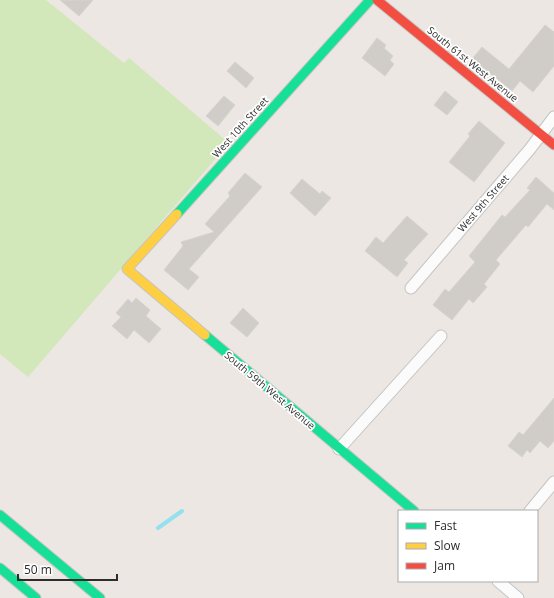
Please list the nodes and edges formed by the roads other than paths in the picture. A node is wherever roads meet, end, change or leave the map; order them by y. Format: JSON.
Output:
{"nodes":[{"id":1,"x":370,"y":0,"type":"edge"},
{"id":2,"x":377,"y":0,"type":"edge"},
{"id":3,"x":554,"y":117,"type":"edge"},
{"id":4,"x":541,"y":134,"type":"junction"},
{"id":5,"x":554,"y":145,"type":"edge"},
{"id":6,"x":127,"y":269,"type":"joint"},
{"id":7,"x":411,"y":288,"type":"dead end"},
{"id":8,"x":441,"y":336,"type":"dead end"},
{"id":9,"x":339,"y":449,"type":"junction"},
{"id":10,"x":554,"y":482,"type":"edge"},
{"id":11,"x":413,"y":510,"type":"edge"},
{"id":12,"x":531,"y":510,"type":"edge"},
{"id":13,"x":0,"y":515,"type":"edge"},
{"id":14,"x":0,"y":568,"type":"edge"},
{"id":15,"x":499,"y":582,"type":"edge"},
{"id":16,"x":36,"y":598,"type":"edge"},
{"id":17,"x":100,"y":598,"type":"edge"},
{"id":18,"x":518,"y":598,"type":"edge"}],
"edges":[{"from":1,"to":6,"type":"main road","name":"West 10th Street"},
{"from":2,"to":4,"type":"main road","name":"South 61st West Avenue"},
{"from":3,"to":4,"type":"street","name":"West 9th Street"},
{"from":4,"to":5,"type":"main road","name":"South 61st West Avenue"},
{"from":4,"to":7,"type":"street","name":"West 9th Street"},
{"from":6,"to":9,"type":"main road","name":"South 59th West Avenue"},
{"from":8,"to":9,"type":"street"},
{"from":9,"to":11,"type":"main road","name":"South 59th West Avenue"},
{"from":10,"to":12,"type":"street"},
{"from":13,"to":17,"type":"main road"},
{"from":14,"to":16,"type":"main road"},
{"from":15,"to":18,"type":"street"}]}
